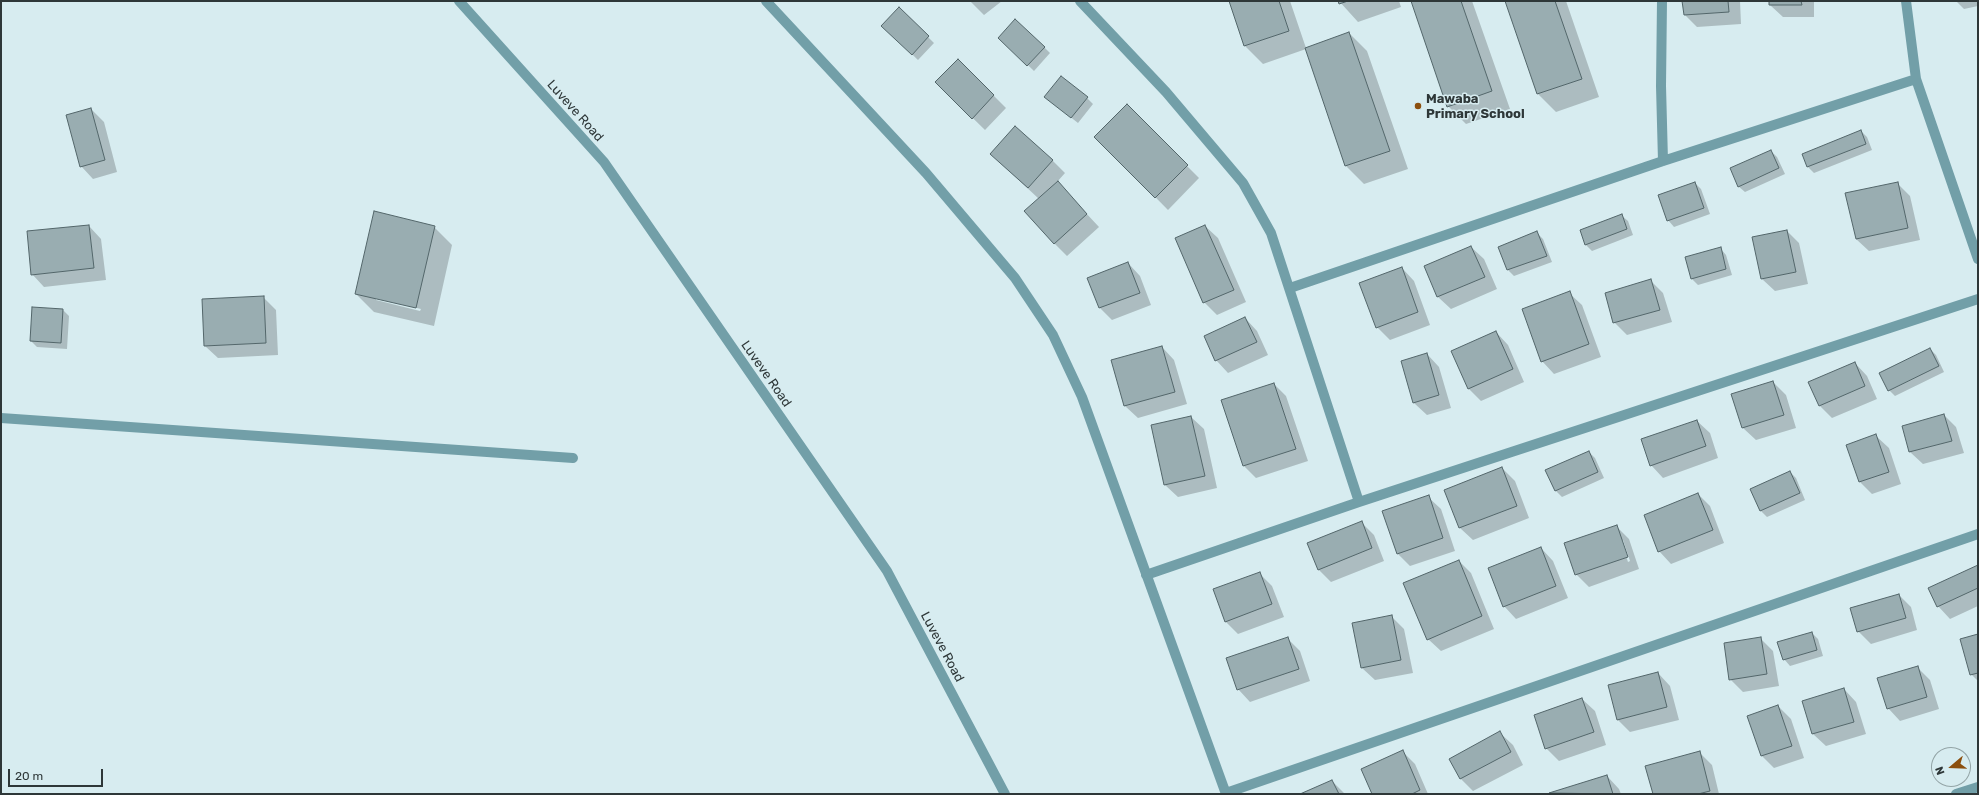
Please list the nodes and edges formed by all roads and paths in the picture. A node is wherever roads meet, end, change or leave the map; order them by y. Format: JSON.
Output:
{"nodes":[{"id":1,"x":459,"y":1,"type":"edge"},
{"id":2,"x":766,"y":1,"type":"edge"},
{"id":3,"x":1080,"y":1,"type":"edge"},
{"id":4,"x":1662,"y":1,"type":"edge"},
{"id":5,"x":1906,"y":1,"type":"edge"},
{"id":6,"x":1916,"y":79,"type":"junction"},
{"id":7,"x":1663,"y":161,"type":"junction"},
{"id":8,"x":1978,"y":259,"type":"edge"},
{"id":9,"x":1290,"y":288,"type":"junction"},
{"id":10,"x":1978,"y":299,"type":"edge"},
{"id":11,"x":1,"y":418,"type":"edge"},
{"id":12,"x":573,"y":458,"type":"dead end"},
{"id":13,"x":1359,"y":502,"type":"junction"},
{"id":14,"x":1978,"y":534,"type":"edge"},
{"id":15,"x":1146,"y":575,"type":"junction"},
{"id":16,"x":1978,"y":786,"type":"edge"},
{"id":17,"x":1226,"y":793,"type":"edge"},
{"id":18,"x":1005,"y":794,"type":"edge"},
{"id":19,"x":1956,"y":794,"type":"edge"}],
"edges":[{"from":1,"to":18,"type":"street","name":"Luveve Road"},
{"from":2,"to":15,"type":"street"},
{"from":3,"to":9,"type":"street"},
{"from":4,"to":7,"type":"street"},
{"from":5,"to":6,"type":"street"},
{"from":6,"to":7,"type":"street"},
{"from":6,"to":8,"type":"street"},
{"from":7,"to":9,"type":"street"},
{"from":9,"to":13,"type":"street"},
{"from":10,"to":13,"type":"street"},
{"from":11,"to":12,"type":"street"},
{"from":13,"to":15,"type":"street"},
{"from":14,"to":17,"type":"street"},
{"from":15,"to":17,"type":"street"},
{"from":16,"to":19,"type":"street"}]}
